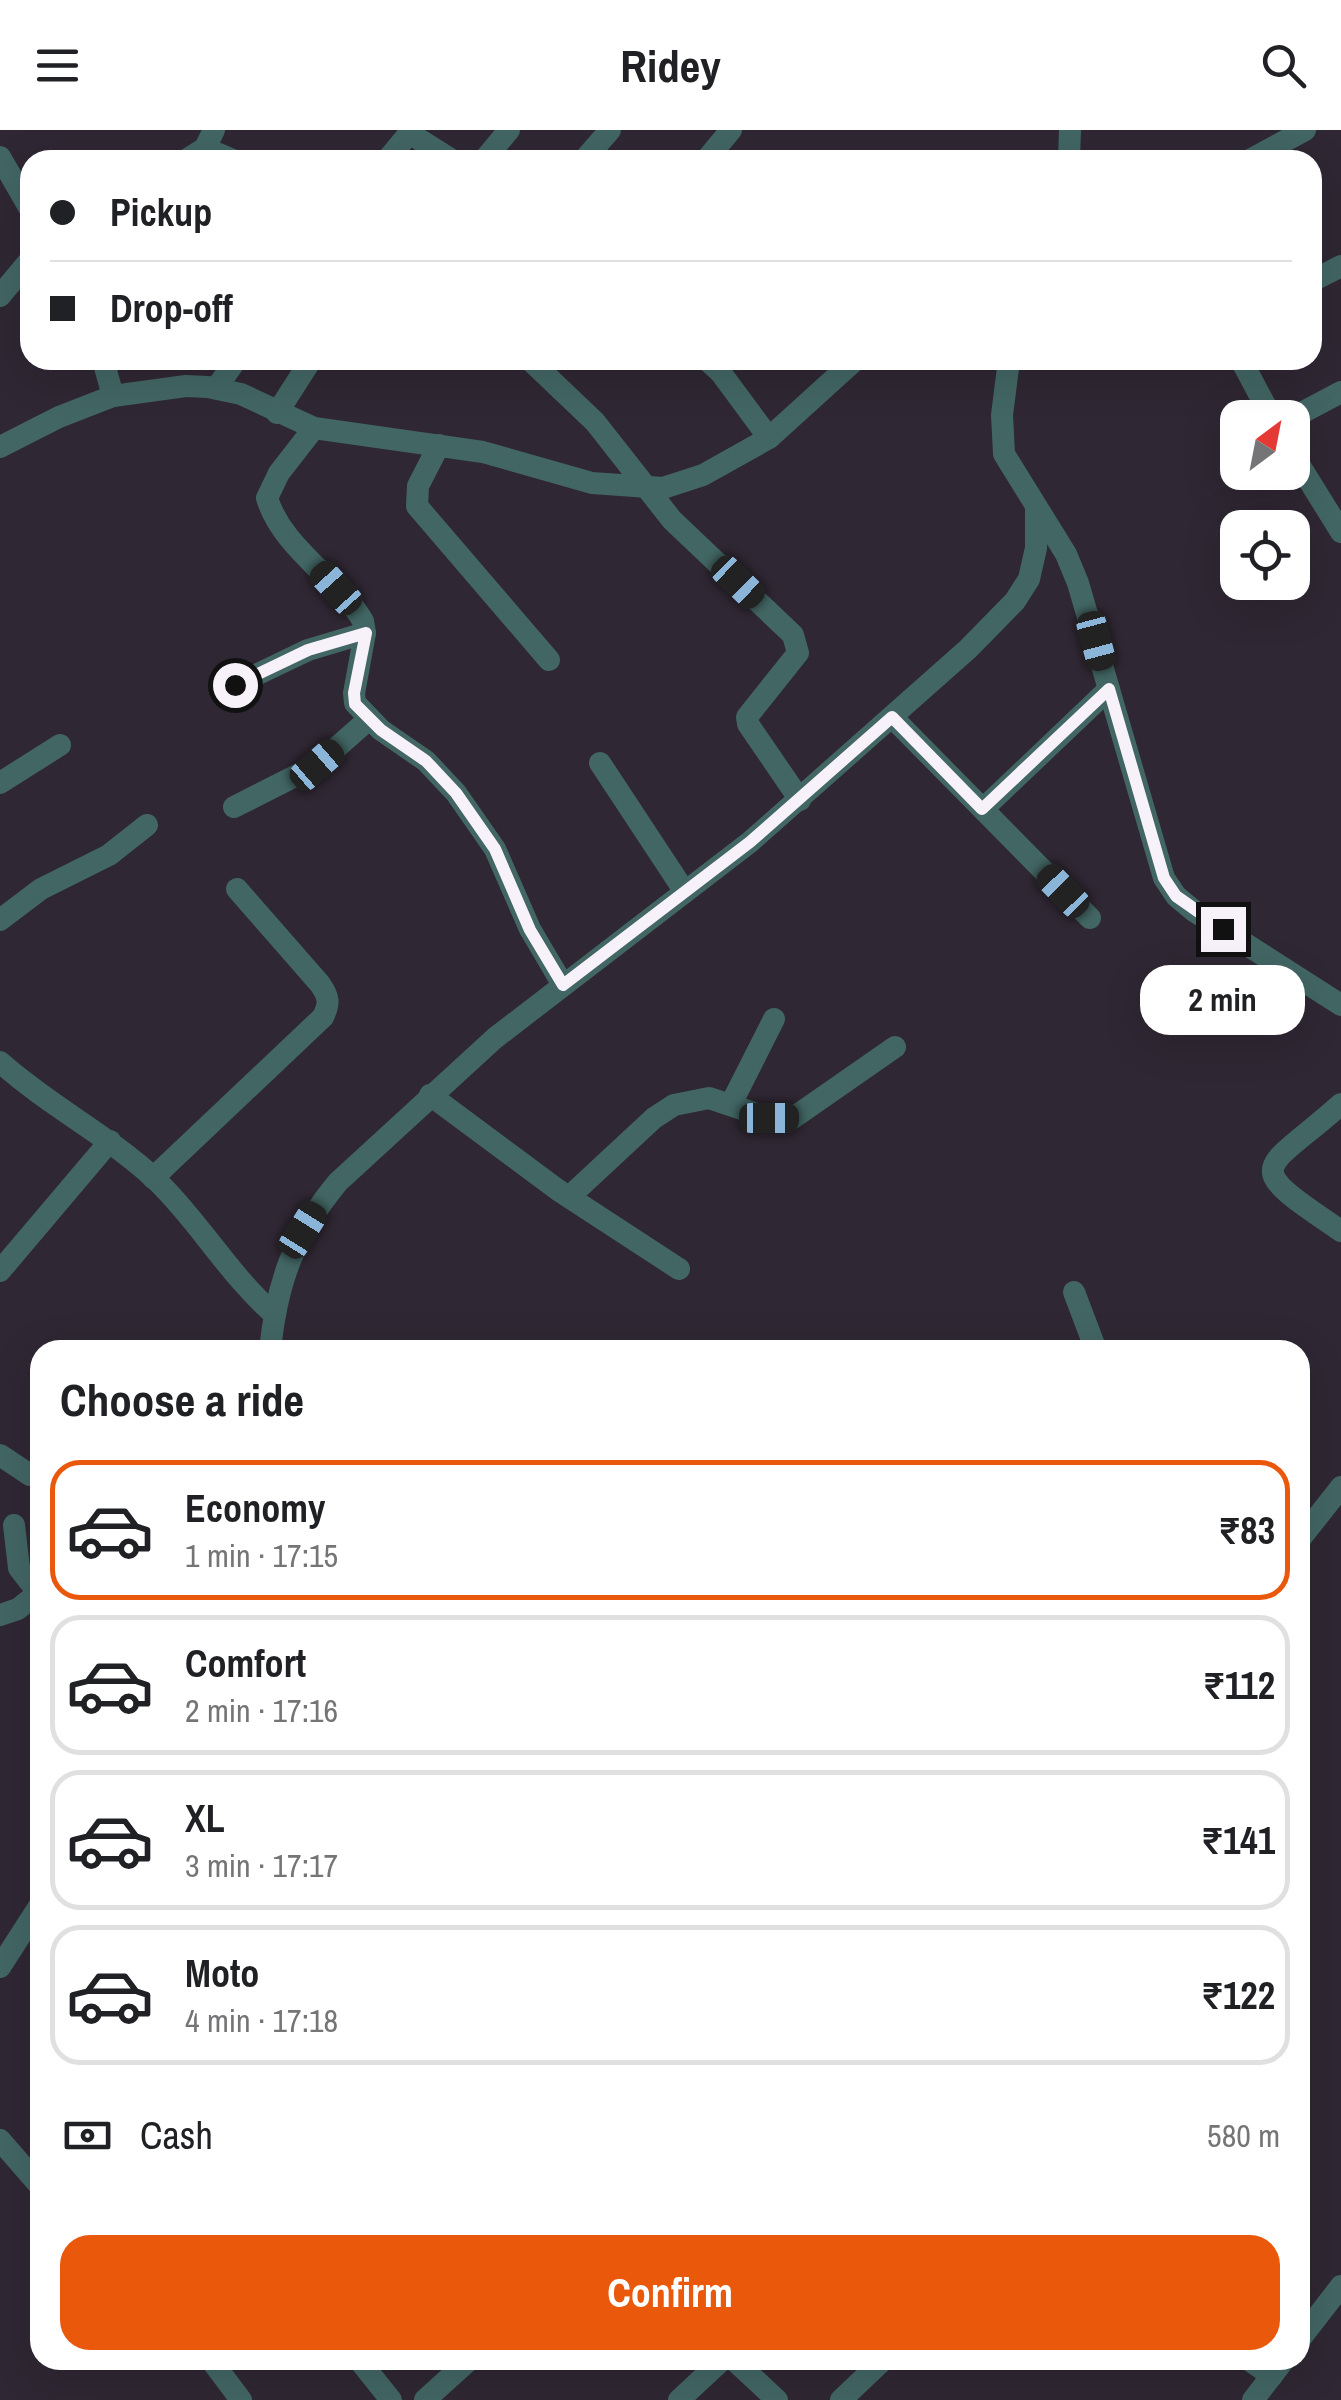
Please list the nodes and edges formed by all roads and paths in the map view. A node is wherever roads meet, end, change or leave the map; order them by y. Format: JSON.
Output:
{"nodes":[{"id":1,"x":509,"y":130,"type":"edge"},
{"id":2,"x":610,"y":130,"type":"edge"},
{"id":3,"x":731,"y":130,"type":"edge"},
{"id":4,"x":1305,"y":130,"type":"edge"},
{"id":5,"x":410,"y":132,"type":"edge"},
{"id":6,"x":437,"y":150,"type":"edge"},
{"id":7,"x":492,"y":150,"type":"edge"},
{"id":8,"x":593,"y":150,"type":"edge"},
{"id":9,"x":714,"y":150,"type":"edge"},
{"id":10,"x":1268,"y":150,"type":"edge"},
{"id":11,"x":0,"y":157,"type":"edge"},
{"id":12,"x":20,"y":192,"type":"edge"},
{"id":13,"x":20,"y":272,"type":"edge"},
{"id":14,"x":0,"y":296,"type":"edge"},
{"id":15,"x":106,"y":370,"type":"edge"},
{"id":16,"x":229,"y":370,"type":"edge"},
{"id":17,"x":305,"y":370,"type":"edge"},
{"id":18,"x":540,"y":370,"type":"edge"},
{"id":19,"x":715,"y":370,"type":"edge"},
{"id":20,"x":844,"y":370,"type":"edge"},
{"id":21,"x":1008,"y":370,"type":"edge"},
{"id":22,"x":1246,"y":370,"type":"edge"},
{"id":23,"x":217,"y":387,"type":"junction"},
{"id":24,"x":1341,"y":392,"type":"edge"},
{"id":25,"x":113,"y":396,"type":"junction"},
{"id":26,"x":1262,"y":400,"type":"edge"},
{"id":27,"x":1310,"y":408,"type":"edge"},
{"id":28,"x":277,"y":413,"type":"junction"},
{"id":29,"x":314,"y":428,"type":"junction"},
{"id":30,"x":770,"y":438,"type":"junction"},
{"id":31,"x":439,"y":445,"type":"junction"},
{"id":32,"x":0,"y":448,"type":"edge"},
{"id":33,"x":1310,"y":480,"type":"edge"},
{"id":34,"x":645,"y":487,"type":"junction"},
{"id":35,"x":1036,"y":507,"type":"junction"},
{"id":36,"x":1338,"y":522,"type":"edge"},
{"id":37,"x":366,"y":633,"type":"junction"},
{"id":38,"x":550,"y":660,"type":"dead end"},
{"id":39,"x":235,"y":685,"type":"dead end"},
{"id":40,"x":1109,"y":689,"type":"junction"},
{"id":41,"x":892,"y":717,"type":"junction"},
{"id":42,"x":369,"y":719,"type":"junction"},
{"id":43,"x":60,"y":745,"type":"dead end"},
{"id":44,"x":600,"y":763,"type":"dead end"},
{"id":45,"x":0,"y":783,"type":"edge"},
{"id":46,"x":800,"y":800,"type":"junction"},
{"id":47,"x":234,"y":807,"type":"dead end"},
{"id":48,"x":982,"y":809,"type":"junction"},
{"id":49,"x":146,"y":824,"type":"dead end"},
{"id":50,"x":237,"y":890,"type":"dead end"},
{"id":51,"x":685,"y":892,"type":"junction"},
{"id":52,"x":1090,"y":918,"type":"dead end"},
{"id":53,"x":0,"y":920,"type":"edge"},
{"id":54,"x":563,"y":985,"type":"junction"},
{"id":55,"x":1341,"y":1005,"type":"edge"},
{"id":56,"x":774,"y":1019,"type":"dead end"},
{"id":57,"x":895,"y":1047,"type":"dead end"},
{"id":58,"x":0,"y":1062,"type":"edge"},
{"id":59,"x":430,"y":1095,"type":"junction"},
{"id":60,"x":731,"y":1104,"type":"junction"},
{"id":61,"x":1341,"y":1104,"type":"edge"},
{"id":62,"x":110,"y":1141,"type":"junction"},
{"id":63,"x":154,"y":1178,"type":"junction"},
{"id":64,"x":569,"y":1198,"type":"junction"},
{"id":65,"x":1341,"y":1232,"type":"edge"},
{"id":66,"x":679,"y":1269,"type":"dead end"},
{"id":67,"x":0,"y":1271,"type":"edge"},
{"id":68,"x":1074,"y":1292,"type":"dead end"},
{"id":69,"x":274,"y":1314,"type":"junction"},
{"id":70,"x":271,"y":1340,"type":"edge"},
{"id":71,"x":1092,"y":1340,"type":"edge"},
{"id":72,"x":0,"y":1455,"type":"edge"},
{"id":73,"x":30,"y":1475,"type":"dead end"},
{"id":74,"x":1341,"y":1488,"type":"edge"},
{"id":75,"x":1311,"y":1508,"type":"edge"},
{"id":76,"x":14,"y":1524,"type":"dead end"},
{"id":77,"x":30,"y":1582,"type":"edge"},
{"id":78,"x":30,"y":1600,"type":"edge"},
{"id":79,"x":0,"y":1614,"type":"edge"},
{"id":80,"x":30,"y":1920,"type":"edge"},
{"id":81,"x":1,"y":1964,"type":"edge"},
{"id":82,"x":0,"y":2140,"type":"edge"},
{"id":83,"x":30,"y":2174,"type":"edge"},
{"id":84,"x":1341,"y":2286,"type":"edge"},
{"id":85,"x":1310,"y":2327,"type":"edge"},
{"id":86,"x":219,"y":2370,"type":"edge"},
{"id":87,"x":236,"y":2370,"type":"edge"},
{"id":88,"x":367,"y":2370,"type":"edge"},
{"id":89,"x":458,"y":2370,"type":"edge"},
{"id":90,"x":711,"y":2370,"type":"edge"},
{"id":91,"x":745,"y":2370,"type":"edge"},
{"id":92,"x":874,"y":2370,"type":"edge"},
{"id":93,"x":1277,"y":2370,"type":"edge"},
{"id":94,"x":228,"y":2379,"type":"junction"},
{"id":95,"x":1256,"y":2399,"type":"edge"},
{"id":96,"x":241,"y":2400,"type":"edge"},
{"id":97,"x":392,"y":2400,"type":"edge"},
{"id":98,"x":425,"y":2400,"type":"edge"},
{"id":99,"x":678,"y":2400,"type":"edge"},
{"id":100,"x":777,"y":2400,"type":"edge"},
{"id":101,"x":842,"y":2400,"type":"edge"}],
"edges":[{"from":1,"to":7,"type":"street"},
{"from":2,"to":8,"type":"street"},
{"from":3,"to":9,"type":"street"},
{"from":4,"to":10,"type":"street"},
{"from":5,"to":6,"type":"street"},
{"from":11,"to":12,"type":"street"},
{"from":13,"to":14,"type":"street"},
{"from":15,"to":25,"type":"street"},
{"from":16,"to":23,"type":"street"},
{"from":17,"to":28,"type":"street"},
{"from":18,"to":34,"type":"street"},
{"from":19,"to":30,"type":"street"},
{"from":20,"to":30,"type":"street"},
{"from":21,"to":35,"type":"street"},
{"from":22,"to":26,"type":"street"},
{"from":23,"to":25,"type":"street"},
{"from":23,"to":28,"type":"street"},
{"from":24,"to":27,"type":"street"},
{"from":25,"to":32,"type":"street"},
{"from":28,"to":29,"type":"street"},
{"from":29,"to":31,"type":"street"},
{"from":29,"to":37,"type":"street"},
{"from":30,"to":34,"type":"street"},
{"from":31,"to":34,"type":"street"},
{"from":31,"to":38,"type":"street"},
{"from":33,"to":36,"type":"street"},
{"from":34,"to":46,"type":"street"},
{"from":35,"to":40,"type":"street"},
{"from":35,"to":41,"type":"street"},
{"from":37,"to":39,"type":"street"},
{"from":37,"to":42,"type":"street"},
{"from":40,"to":48,"type":"street"},
{"from":40,"to":55,"type":"street"},
{"from":41,"to":46,"type":"street"},
{"from":41,"to":48,"type":"street"},
{"from":42,"to":47,"type":"street"},
{"from":42,"to":54,"type":"street"},
{"from":43,"to":45,"type":"street"},
{"from":44,"to":51,"type":"street"},
{"from":46,"to":51,"type":"street"},
{"from":48,"to":52,"type":"street"},
{"from":49,"to":53,"type":"street"},
{"from":50,"to":63,"type":"street"},
{"from":51,"to":54,"type":"street"},
{"from":54,"to":59,"type":"street"},
{"from":56,"to":60,"type":"street"},
{"from":57,"to":60,"type":"street"},
{"from":58,"to":62,"type":"street"},
{"from":59,"to":64,"type":"street"},
{"from":59,"to":69,"type":"street"},
{"from":60,"to":64,"type":"street"},
{"from":61,"to":65,"type":"street"},
{"from":62,"to":63,"type":"street"},
{"from":62,"to":67,"type":"street"},
{"from":63,"to":69,"type":"street"},
{"from":64,"to":66,"type":"street"},
{"from":68,"to":71,"type":"street"},
{"from":69,"to":70,"type":"street"},
{"from":72,"to":73,"type":"street"},
{"from":74,"to":75,"type":"street"},
{"from":76,"to":77,"type":"street"},
{"from":78,"to":79,"type":"street"},
{"from":80,"to":81,"type":"street"},
{"from":82,"to":83,"type":"street"},
{"from":84,"to":85,"type":"street"},
{"from":86,"to":94,"type":"street"},
{"from":87,"to":94,"type":"street"},
{"from":88,"to":97,"type":"street"},
{"from":89,"to":98,"type":"street"},
{"from":90,"to":99,"type":"street"},
{"from":91,"to":100,"type":"street"},
{"from":92,"to":101,"type":"street"},
{"from":93,"to":95,"type":"street"},
{"from":94,"to":96,"type":"street"}]}
